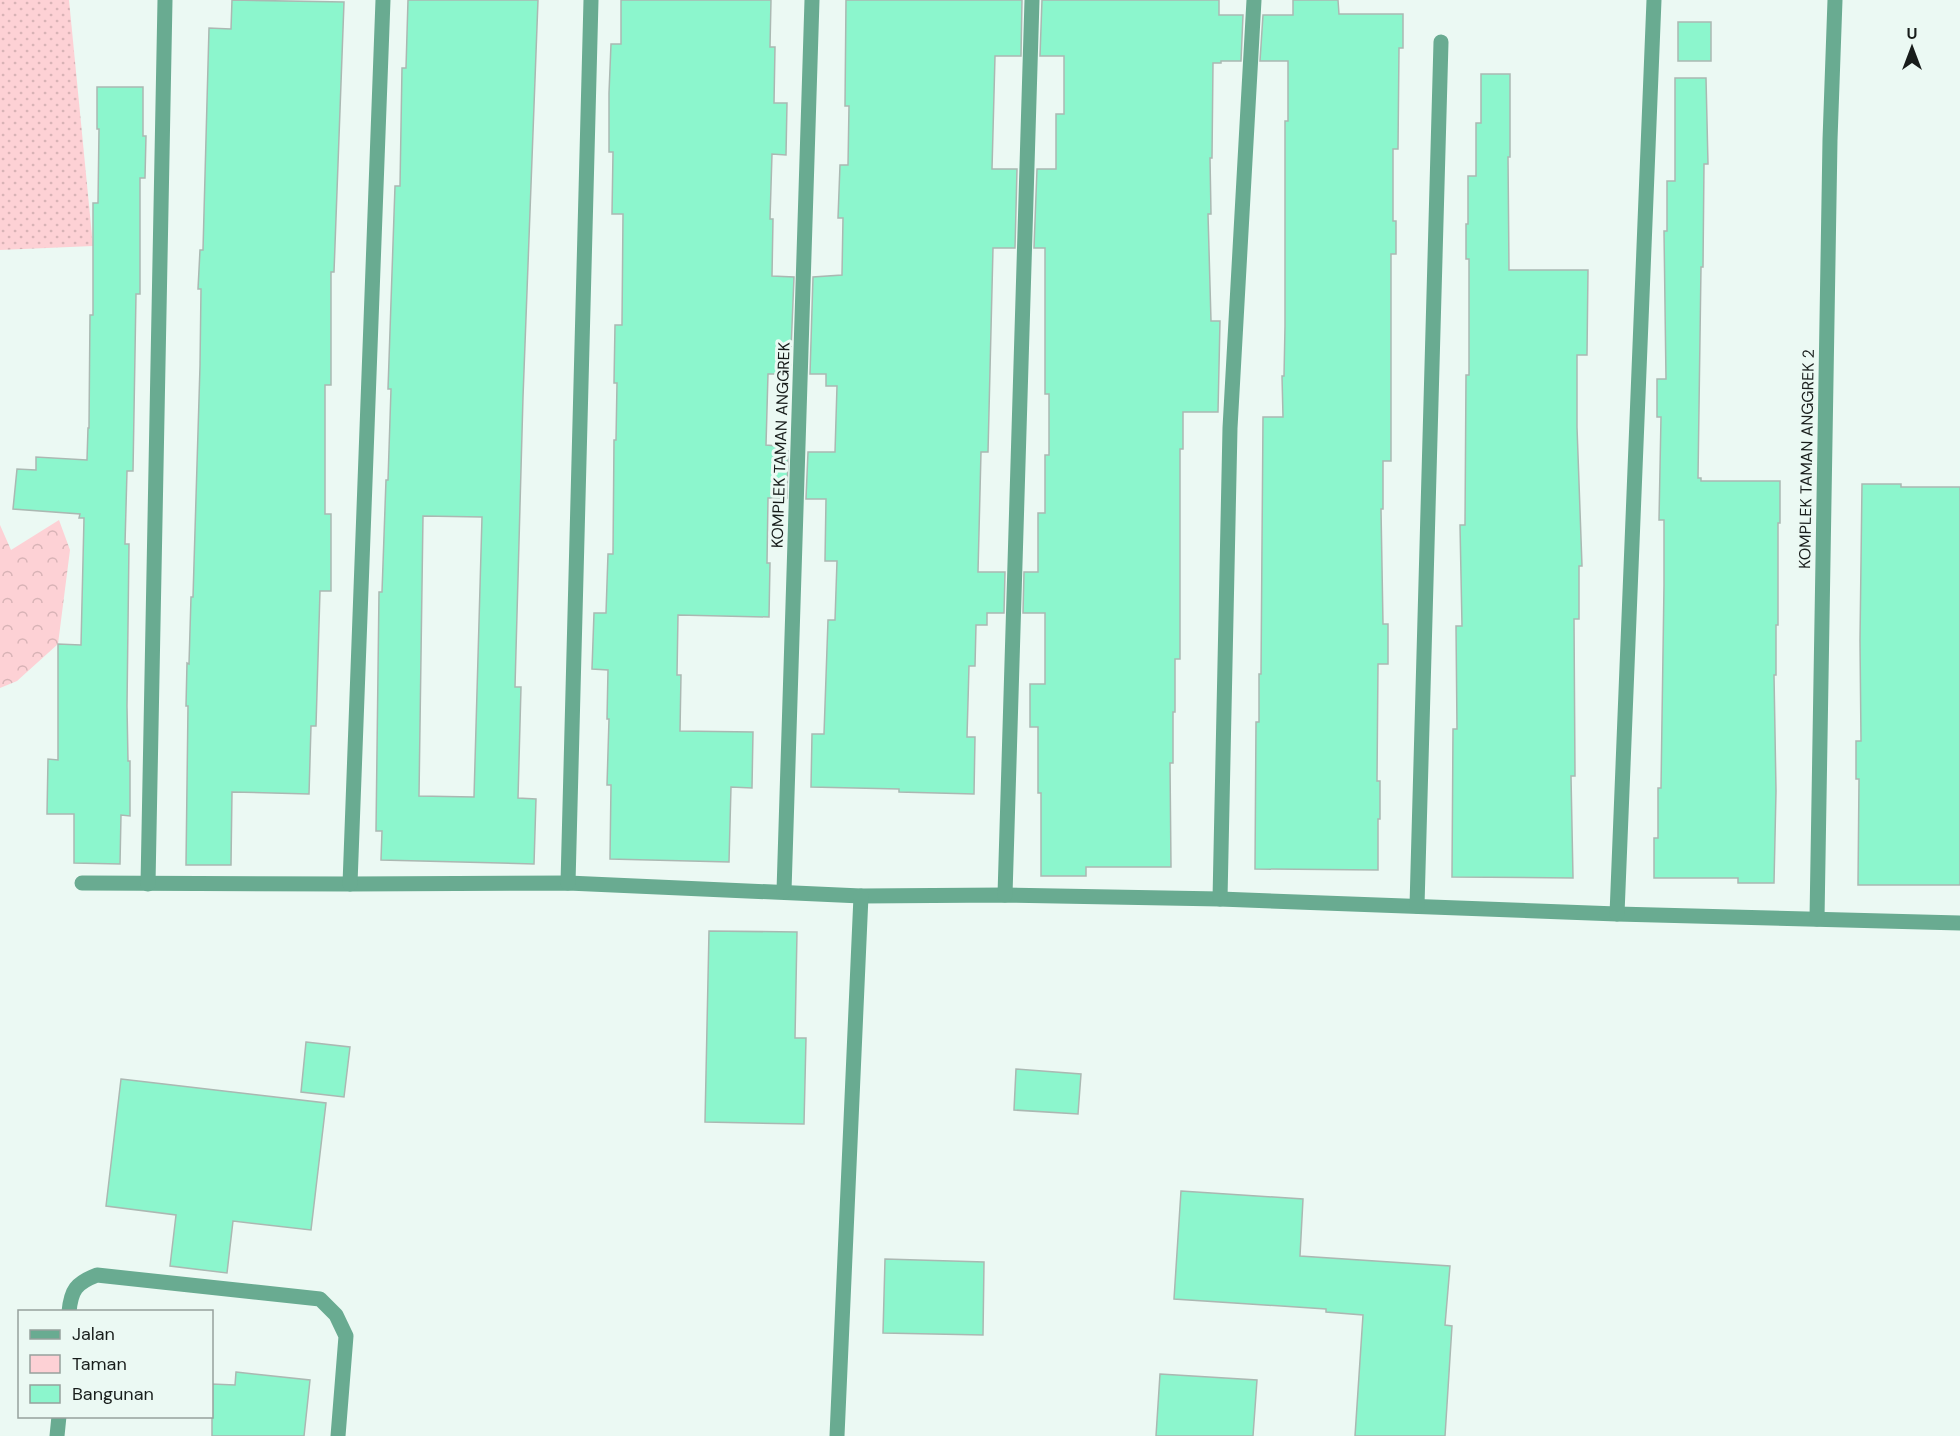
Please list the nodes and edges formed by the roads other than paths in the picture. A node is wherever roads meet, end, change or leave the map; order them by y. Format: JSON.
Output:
{"nodes":[{"id":1,"x":165,"y":0,"type":"edge"},
{"id":2,"x":383,"y":0,"type":"edge"},
{"id":3,"x":591,"y":0,"type":"edge"},
{"id":4,"x":812,"y":0,"type":"edge"},
{"id":5,"x":1032,"y":0,"type":"edge"},
{"id":6,"x":1254,"y":0,"type":"edge"},
{"id":7,"x":1654,"y":0,"type":"edge"},
{"id":8,"x":1835,"y":0,"type":"edge"},
{"id":9,"x":1441,"y":42,"type":"dead end"},
{"id":10,"x":82,"y":883,"type":"dead end"},
{"id":11,"x":568,"y":883,"type":"junction"},
{"id":12,"x":148,"y":884,"type":"junction"},
{"id":13,"x":350,"y":884,"type":"junction"},
{"id":14,"x":784,"y":891,"type":"junction"},
{"id":15,"x":1005,"y":895,"type":"junction"},
{"id":16,"x":861,"y":896,"type":"junction"},
{"id":17,"x":1220,"y":899,"type":"junction"},
{"id":18,"x":1417,"y":906,"type":"junction"},
{"id":19,"x":1617,"y":914,"type":"junction"},
{"id":20,"x":1817,"y":918,"type":"junction"},
{"id":21,"x":1960,"y":922,"type":"edge"},
{"id":22,"x":69,"y":1310,"type":"edge"},
{"id":23,"x":59,"y":1418,"type":"edge"},
{"id":24,"x":57,"y":1436,"type":"edge"},
{"id":25,"x":338,"y":1436,"type":"edge"},
{"id":26,"x":837,"y":1436,"type":"edge"}],
"edges":[{"from":1,"to":12,"type":"street"},
{"from":2,"to":13,"type":"street"},
{"from":3,"to":11,"type":"street"},
{"from":4,"to":14,"type":"street","name":"KOMPLEK TAMAN ANGGREK"},
{"from":5,"to":15,"type":"street"},
{"from":6,"to":17,"type":"street"},
{"from":7,"to":19,"type":"street"},
{"from":8,"to":20,"type":"street","name":"KOMPLEK TAMAN ANGGREK 2"},
{"from":9,"to":18,"type":"street"},
{"from":10,"to":12,"type":"street"},
{"from":11,"to":13,"type":"street"},
{"from":11,"to":14,"type":"street"},
{"from":12,"to":13,"type":"street"},
{"from":14,"to":16,"type":"street"},
{"from":15,"to":16,"type":"street"},
{"from":15,"to":17,"type":"street"},
{"from":16,"to":26,"type":"street"},
{"from":17,"to":18,"type":"street"},
{"from":18,"to":19,"type":"street"},
{"from":19,"to":20,"type":"street"},
{"from":20,"to":21,"type":"street"},
{"from":22,"to":25,"type":"street"},
{"from":23,"to":24,"type":"street"}]}
